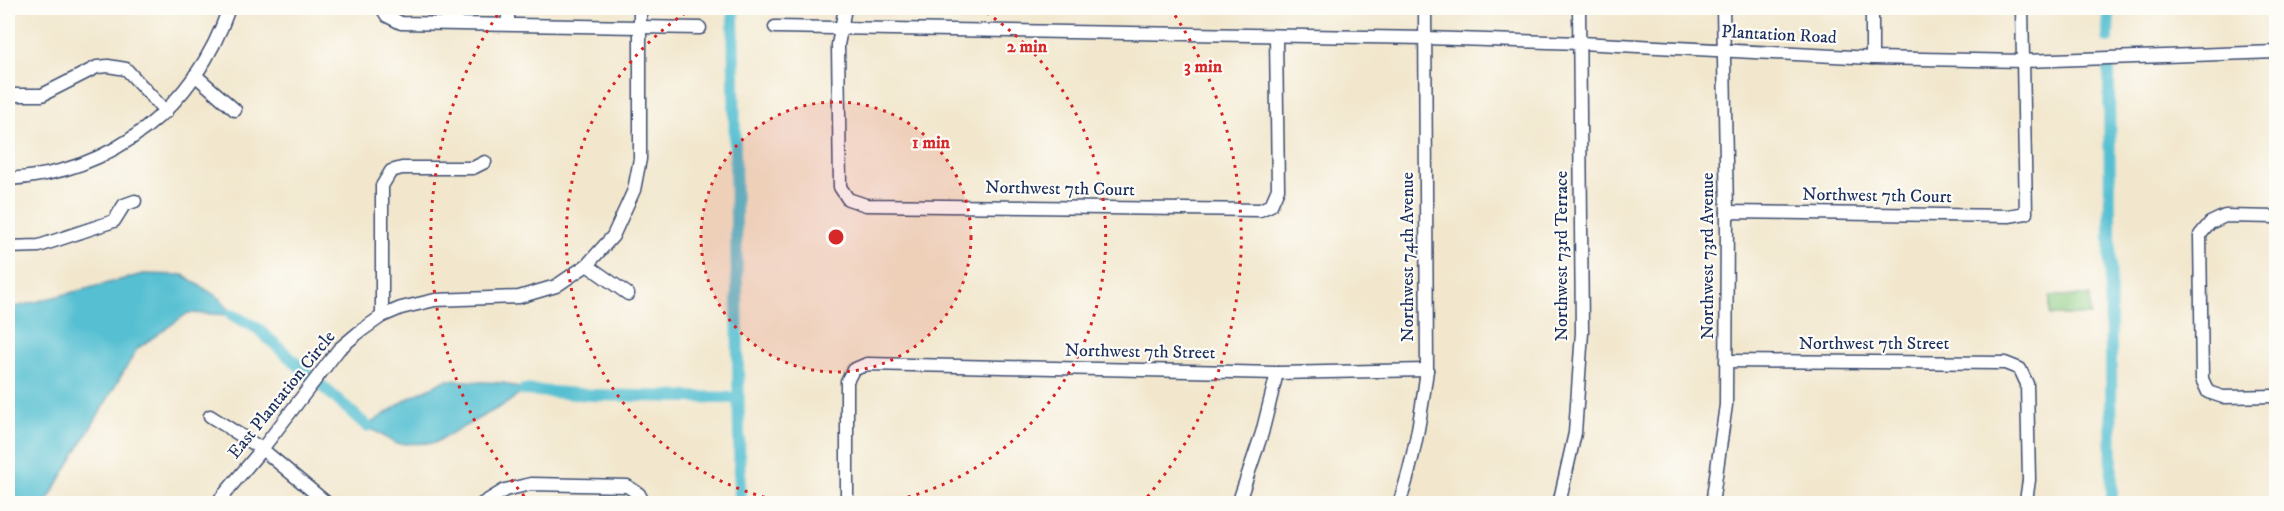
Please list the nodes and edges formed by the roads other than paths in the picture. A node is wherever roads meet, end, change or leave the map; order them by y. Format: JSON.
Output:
{"nodes":[{"id":1,"x":229,"y":8,"type":"edge"},
{"id":2,"x":508,"y":8,"type":"edge"},
{"id":3,"x":640,"y":8,"type":"edge"},
{"id":4,"x":845,"y":8,"type":"edge"},
{"id":5,"x":1425,"y":8,"type":"edge"},
{"id":6,"x":1579,"y":8,"type":"edge"},
{"id":7,"x":1723,"y":8,"type":"edge"},
{"id":8,"x":1872,"y":8,"type":"edge"},
{"id":9,"x":2022,"y":8,"type":"edge"},
{"id":10,"x":385,"y":12,"type":"edge"},
{"id":11,"x":508,"y":24,"type":"junction"},
{"id":12,"x":640,"y":27,"type":"junction"},
{"id":13,"x":775,"y":27,"type":"dead end"},
{"id":14,"x":700,"y":28,"type":"dead end"},
{"id":15,"x":842,"y":28,"type":"junction"},
{"id":16,"x":1276,"y":36,"type":"junction"},
{"id":17,"x":1426,"y":38,"type":"junction"},
{"id":18,"x":1580,"y":43,"type":"junction"},
{"id":19,"x":1724,"y":50,"type":"junction"},
{"id":20,"x":2277,"y":52,"type":"edge"},
{"id":21,"x":1872,"y":58,"type":"junction"},
{"id":22,"x":2023,"y":62,"type":"junction"},
{"id":23,"x":195,"y":75,"type":"junction"},
{"id":24,"x":8,"y":95,"type":"edge"},
{"id":25,"x":235,"y":110,"type":"dead end"},
{"id":26,"x":166,"y":112,"type":"junction"},
{"id":27,"x":485,"y":162,"type":"dead end"},
{"id":28,"x":8,"y":179,"type":"edge"},
{"id":29,"x":135,"y":201,"type":"dead end"},
{"id":30,"x":1727,"y":212,"type":"junction"},
{"id":31,"x":2277,"y":217,"type":"edge"},
{"id":32,"x":8,"y":247,"type":"edge"},
{"id":33,"x":587,"y":265,"type":"junction"},
{"id":34,"x":628,"y":294,"type":"dead end"},
{"id":35,"x":382,"y":316,"type":"junction"},
{"id":36,"x":1726,"y":361,"type":"junction"},
{"id":37,"x":1427,"y":370,"type":"junction"},
{"id":38,"x":1277,"y":373,"type":"junction"},
{"id":39,"x":2277,"y":396,"type":"edge"},
{"id":40,"x":210,"y":416,"type":"dead end"},
{"id":41,"x":262,"y":449,"type":"junction"},
{"id":42,"x":641,"y":499,"type":"edge"},
{"id":43,"x":2023,"y":502,"type":"edge"},
{"id":44,"x":216,"y":504,"type":"edge"},
{"id":45,"x":328,"y":504,"type":"edge"},
{"id":46,"x":482,"y":504,"type":"edge"},
{"id":47,"x":847,"y":504,"type":"edge"},
{"id":48,"x":1238,"y":504,"type":"edge"},
{"id":49,"x":1399,"y":504,"type":"edge"},
{"id":50,"x":1559,"y":504,"type":"edge"},
{"id":51,"x":1712,"y":504,"type":"edge"}],
"edges":[{"from":1,"to":23,"type":"street"},
{"from":2,"to":11,"type":"street"},
{"from":3,"to":12,"type":"street","name":"East Plantation Circle"},
{"from":4,"to":15,"type":"street"},
{"from":5,"to":17,"type":"street","name":"Northwest 74th Avenue"},
{"from":6,"to":18,"type":"street","name":"Northwest 73rd Terrace"},
{"from":7,"to":19,"type":"street","name":"Northwest 73rd Avenue"},
{"from":8,"to":21,"type":"street"},
{"from":9,"to":22,"type":"street"},
{"from":10,"to":11,"type":"street"},
{"from":11,"to":12,"type":"street"},
{"from":12,"to":14,"type":"street"},
{"from":12,"to":33,"type":"street","name":"East Plantation Circle"},
{"from":13,"to":15,"type":"street","name":"Plantation Road"},
{"from":15,"to":16,"type":"street","name":"Plantation Road"},
{"from":15,"to":16,"type":"street","name":"Northwest 7th Court"},
{"from":16,"to":17,"type":"street","name":"Plantation Road"},
{"from":17,"to":18,"type":"street","name":"Plantation Road"},
{"from":17,"to":37,"type":"street","name":"Northwest 74th Avenue"},
{"from":18,"to":19,"type":"street","name":"Plantation Road"},
{"from":18,"to":50,"type":"street","name":"Northwest 73rd Terrace"},
{"from":19,"to":21,"type":"street","name":"Plantation Road"},
{"from":19,"to":30,"type":"street","name":"Northwest 73rd Avenue"},
{"from":20,"to":22,"type":"street","name":"Plantation Road"},
{"from":21,"to":22,"type":"street","name":"Plantation Road"},
{"from":22,"to":30,"type":"street","name":"Northwest 7th Court"},
{"from":23,"to":25,"type":"street"},
{"from":23,"to":26,"type":"street"},
{"from":24,"to":26,"type":"street"},
{"from":26,"to":28,"type":"street"},
{"from":27,"to":35,"type":"street"},
{"from":29,"to":32,"type":"street"},
{"from":30,"to":36,"type":"street","name":"Northwest 73rd Avenue"},
{"from":31,"to":39,"type":"street"},
{"from":33,"to":34,"type":"street"},
{"from":33,"to":35,"type":"street","name":"East Plantation Circle"},
{"from":35,"to":41,"type":"street","name":"East Plantation Circle"},
{"from":36,"to":43,"type":"street","name":"Northwest 7th Street"},
{"from":36,"to":51,"type":"street","name":"Northwest 73rd Avenue"},
{"from":37,"to":38,"type":"street","name":"Northwest 7th Street"},
{"from":37,"to":49,"type":"street","name":"Northwest 74th Avenue"},
{"from":38,"to":47,"type":"street","name":"Northwest 7th Street"},
{"from":38,"to":48,"type":"street"},
{"from":40,"to":41,"type":"street"},
{"from":41,"to":44,"type":"street","name":"East Plantation Circle"},
{"from":41,"to":45,"type":"street"},
{"from":42,"to":46,"type":"street"}]}
